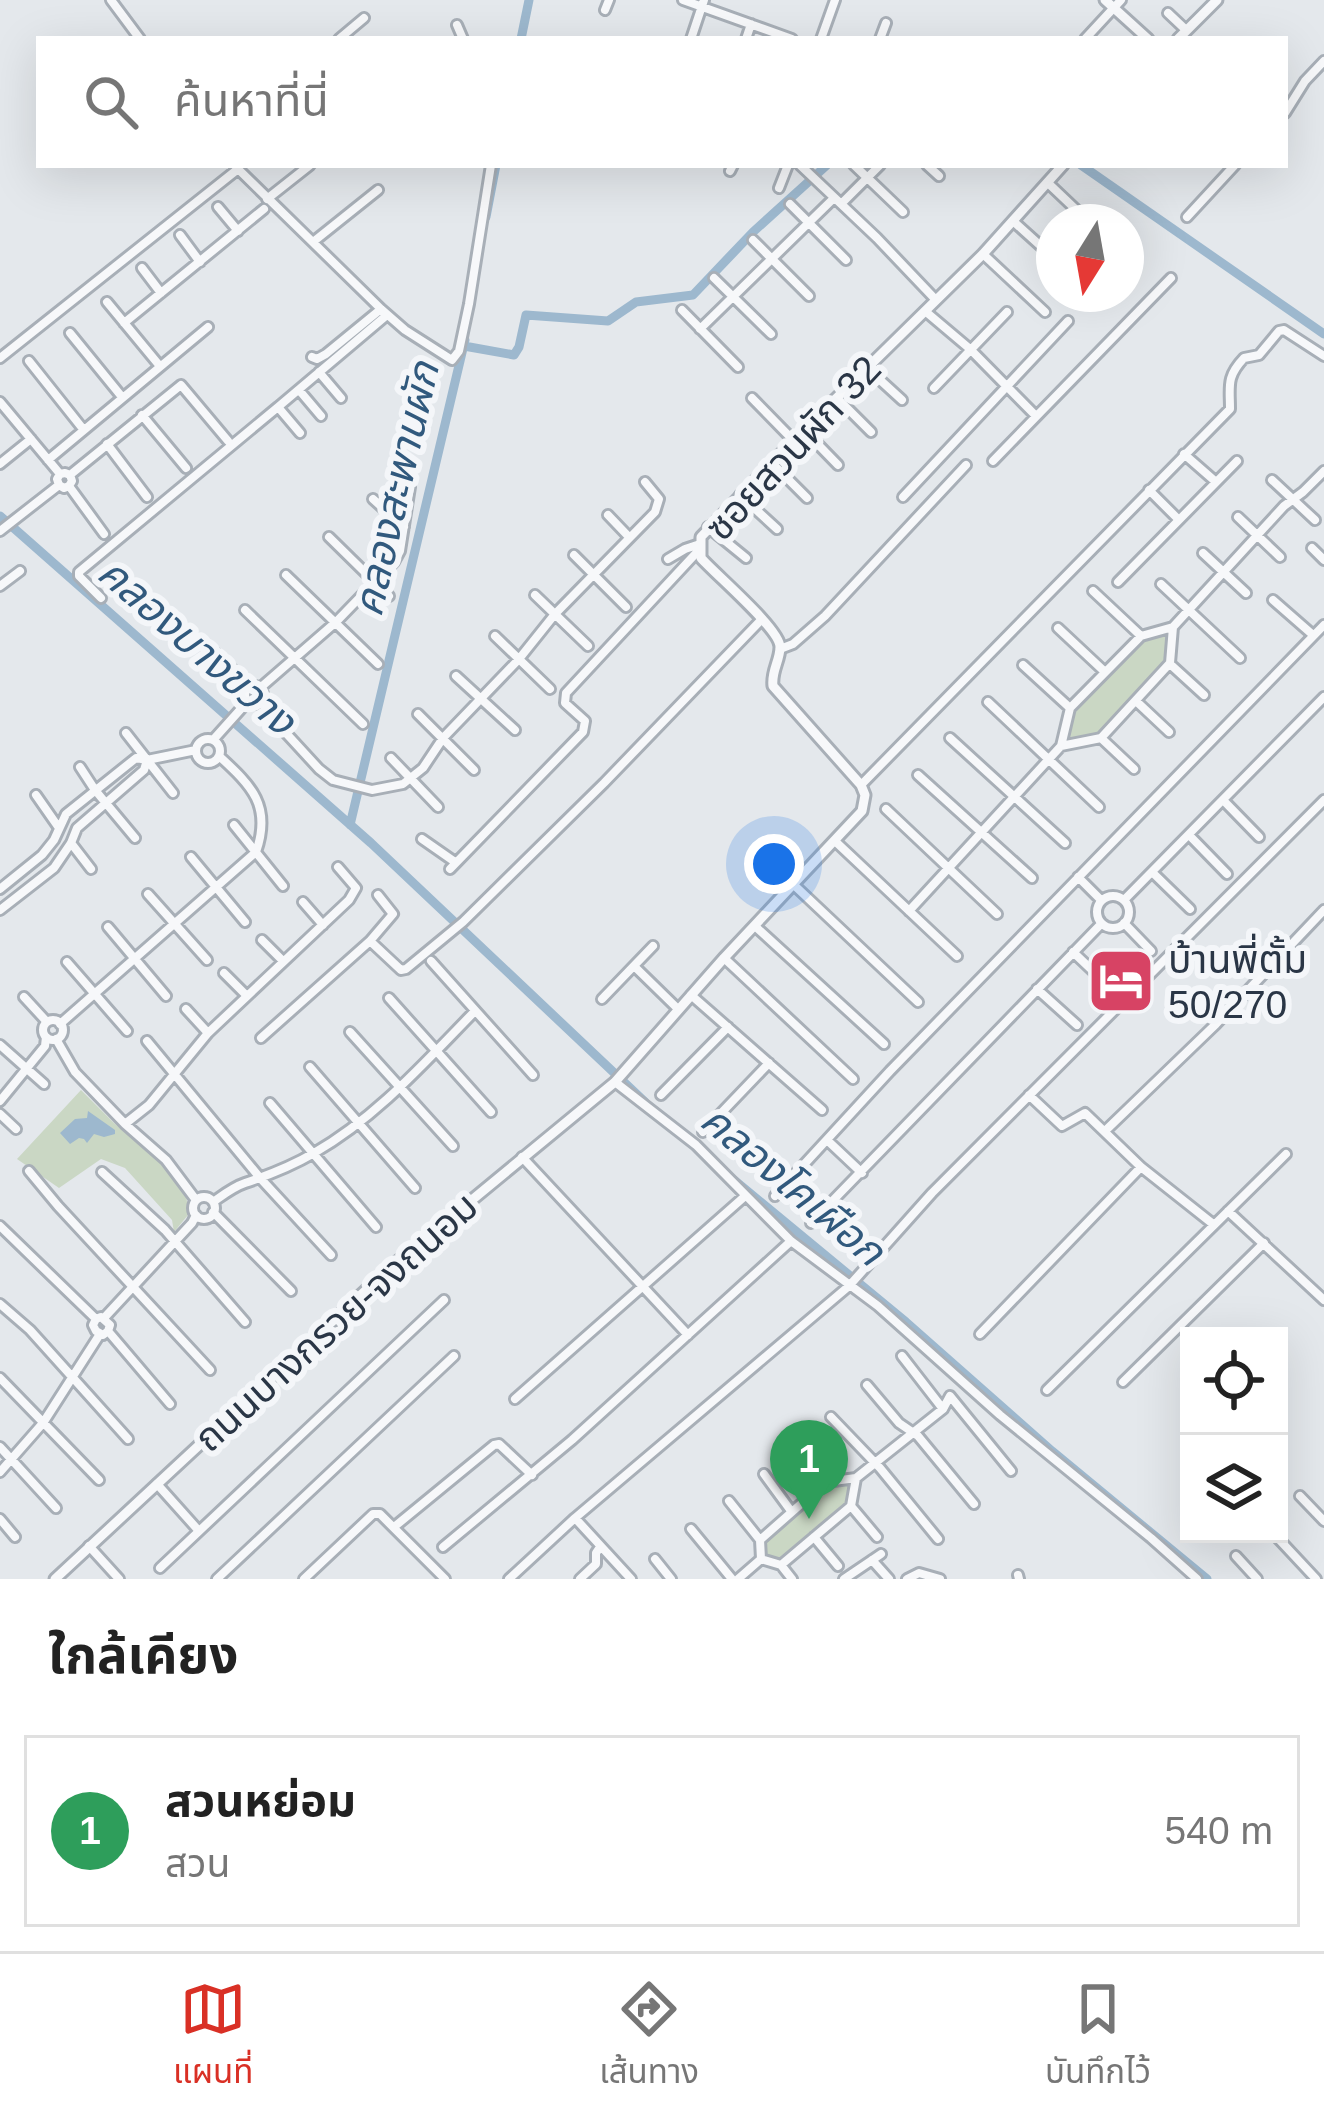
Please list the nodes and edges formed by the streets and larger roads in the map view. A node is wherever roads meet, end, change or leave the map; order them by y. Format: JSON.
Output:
{"nodes":[{"id":1,"x":111,"y":0,"type":"edge"},
{"id":2,"x":683,"y":0,"type":"edge"},
{"id":3,"x":836,"y":0,"type":"edge"},
{"id":4,"x":1217,"y":0,"type":"edge"},
{"id":5,"x":1113,"y":2,"type":"edge"},
{"id":6,"x":703,"y":4,"type":"edge"},
{"id":7,"x":1168,"y":14,"type":"dead end"},
{"id":8,"x":364,"y":18,"type":"dead end"},
{"id":9,"x":886,"y":23,"type":"dead end"},
{"id":10,"x":751,"y":24,"type":"junction"},
{"id":11,"x":457,"y":25,"type":"dead end"},
{"id":12,"x":1182,"y":35,"type":"edge"},
{"id":13,"x":138,"y":36,"type":"edge"},
{"id":14,"x":343,"y":36,"type":"edge"},
{"id":15,"x":462,"y":36,"type":"edge"},
{"id":16,"x":692,"y":36,"type":"edge"},
{"id":17,"x":747,"y":36,"type":"edge"},
{"id":18,"x":784,"y":36,"type":"edge"},
{"id":19,"x":822,"y":36,"type":"edge"},
{"id":20,"x":881,"y":36,"type":"edge"},
{"id":21,"x":1086,"y":36,"type":"edge"},
{"id":22,"x":1145,"y":36,"type":"edge"},
{"id":23,"x":1324,"y":61,"type":"edge"},
{"id":24,"x":1288,"y":108,"type":"edge"},
{"id":25,"x":235,"y":168,"type":"edge"},
{"id":26,"x":237,"y":168,"type":"edge"},
{"id":27,"x":307,"y":168,"type":"edge"},
{"id":28,"x":491,"y":168,"type":"edge"},
{"id":29,"x":787,"y":168,"type":"edge"},
{"id":30,"x":803,"y":168,"type":"edge"},
{"id":31,"x":857,"y":168,"type":"edge"},
{"id":32,"x":877,"y":168,"type":"edge"},
{"id":33,"x":930,"y":168,"type":"edge"},
{"id":34,"x":1060,"y":168,"type":"edge"},
{"id":35,"x":1232,"y":168,"type":"edge"},
{"id":36,"x":939,"y":176,"type":"dead end"},
{"id":37,"x":867,"y":177,"type":"junction"},
{"id":38,"x":1048,"y":183,"type":"junction"},
{"id":39,"x":778,"y":188,"type":"dead end"},
{"id":40,"x":378,"y":190,"type":"dead end"},
{"id":41,"x":838,"y":200,"type":"junction"},
{"id":42,"x":266,"y":204,"type":"junction"},
{"id":43,"x":790,"y":204,"type":"dead end"},
{"id":44,"x":1070,"y":204,"type":"edge"},
{"id":45,"x":218,"y":207,"type":"dead end"},
{"id":46,"x":903,"y":212,"type":"dead end"},
{"id":47,"x":1187,"y":217,"type":"dead end"},
{"id":48,"x":1013,"y":221,"type":"junction"},
{"id":49,"x":809,"y":223,"type":"junction"},
{"id":50,"x":238,"y":231,"type":"junction"},
{"id":51,"x":179,"y":236,"type":"dead end"},
{"id":52,"x":753,"y":240,"type":"dead end"},
{"id":53,"x":313,"y":242,"type":"junction"},
{"id":54,"x":1036,"y":242,"type":"edge"},
{"id":55,"x":983,"y":254,"type":"junction"},
{"id":56,"x":772,"y":259,"type":"junction"},
{"id":57,"x":846,"y":260,"type":"dead end"},
{"id":58,"x":200,"y":262,"type":"junction"},
{"id":59,"x":142,"y":268,"type":"dead end"},
{"id":60,"x":714,"y":278,"type":"dead end"},
{"id":61,"x":1171,"y":278,"type":"dead end"},
{"id":62,"x":161,"y":293,"type":"junction"},
{"id":63,"x":809,"y":296,"type":"dead end"},
{"id":64,"x":733,"y":297,"type":"junction"},
{"id":65,"x":935,"y":299,"type":"junction"},
{"id":66,"x":107,"y":302,"type":"dead end"},
{"id":67,"x":1036,"y":304,"type":"edge"},
{"id":68,"x":682,"y":310,"type":"dead end"},
{"id":69,"x":924,"y":310,"type":"junction"},
{"id":70,"x":384,"y":312,"type":"junction"},
{"id":71,"x":1007,"y":312,"type":"dead end"},
{"id":72,"x":1068,"y":321,"type":"dead end"},
{"id":73,"x":124,"y":322,"type":"junction"},
{"id":74,"x":208,"y":327,"type":"dead end"},
{"id":75,"x":700,"y":329,"type":"junction"},
{"id":76,"x":70,"y":333,"type":"dead end"},
{"id":77,"x":771,"y":334,"type":"dead end"},
{"id":78,"x":970,"y":350,"type":"junction"},
{"id":79,"x":312,"y":356,"type":"dead end"},
{"id":80,"x":1324,"y":356,"type":"edge"},
{"id":81,"x":0,"y":358,"type":"edge"},
{"id":82,"x":29,"y":361,"type":"dead end"},
{"id":83,"x":159,"y":365,"type":"junction"},
{"id":84,"x":738,"y":367,"type":"dead end"},
{"id":85,"x":867,"y":368,"type":"junction"},
{"id":86,"x":319,"y":372,"type":"junction"},
{"id":87,"x":1007,"y":386,"type":"junction"},
{"id":88,"x":934,"y":388,"type":"dead end"},
{"id":89,"x":298,"y":390,"type":"junction"},
{"id":90,"x":122,"y":397,"type":"junction"},
{"id":91,"x":341,"y":398,"type":"dead end"},
{"id":92,"x":752,"y":398,"type":"dead end"},
{"id":93,"x":837,"y":398,"type":"junction"},
{"id":94,"x":902,"y":400,"type":"dead end"},
{"id":95,"x":0,"y":402,"type":"edge"},
{"id":96,"x":278,"y":407,"type":"junction"},
{"id":97,"x":142,"y":415,"type":"junction"},
{"id":98,"x":321,"y":416,"type":"dead end"},
{"id":99,"x":1037,"y":416,"type":"junction"},
{"id":100,"x":83,"y":429,"type":"junction"},
{"id":101,"x":804,"y":430,"type":"junction"},
{"id":102,"x":872,"y":432,"type":"dead end"},
{"id":103,"x":300,"y":433,"type":"dead end"},
{"id":104,"x":31,"y":439,"type":"junction"},
{"id":105,"x":794,"y":440,"type":"junction"},
{"id":106,"x":228,"y":441,"type":"dead end"},
{"id":107,"x":107,"y":444,"type":"junction"},
{"id":108,"x":1184,"y":454,"type":"junction"},
{"id":109,"x":49,"y":460,"type":"junction"},
{"id":110,"x":1238,"y":460,"type":"dead end"},
{"id":111,"x":993,"y":461,"type":"dead end"},
{"id":112,"x":772,"y":463,"type":"junction"},
{"id":113,"x":0,"y":464,"type":"edge"},
{"id":114,"x":838,"y":465,"type":"dead end"},
{"id":115,"x":966,"y":465,"type":"dead end"},
{"id":116,"x":186,"y":468,"type":"dead end"},
{"id":117,"x":1324,"y":471,"type":"edge"},
{"id":118,"x":65,"y":480,"type":"junction"},
{"id":119,"x":1272,"y":480,"type":"dead end"},
{"id":120,"x":645,"y":482,"type":"dead end"},
{"id":121,"x":1216,"y":482,"type":"junction"},
{"id":122,"x":410,"y":487,"type":"dead end"},
{"id":123,"x":1149,"y":490,"type":"junction"},
{"id":124,"x":740,"y":495,"type":"junction"},
{"id":125,"x":147,"y":497,"type":"dead end"},
{"id":126,"x":903,"y":497,"type":"dead end"},
{"id":127,"x":807,"y":498,"type":"dead end"},
{"id":128,"x":373,"y":499,"type":"dead end"},
{"id":129,"x":1293,"y":500,"type":"junction"},
{"id":130,"x":608,"y":515,"type":"dead end"},
{"id":131,"x":1238,"y":517,"type":"dead end"},
{"id":132,"x":1179,"y":520,"type":"junction"},
{"id":133,"x":1315,"y":520,"type":"dead end"},
{"id":134,"x":708,"y":527,"type":"junction"},
{"id":135,"x":405,"y":528,"type":"junction"},
{"id":136,"x":1,"y":530,"type":"edge"},
{"id":137,"x":777,"y":530,"type":"dead end"},
{"id":138,"x":104,"y":533,"type":"dead end"},
{"id":139,"x":1258,"y":536,"type":"junction"},
{"id":140,"x":329,"y":537,"type":"dead end"},
{"id":141,"x":629,"y":537,"type":"junction"},
{"id":142,"x":699,"y":547,"type":"junction"},
{"id":143,"x":1312,"y":548,"type":"dead end"},
{"id":144,"x":1203,"y":553,"type":"dead end"},
{"id":145,"x":574,"y":555,"type":"dead end"},
{"id":146,"x":1280,"y":556,"type":"dead end"},
{"id":147,"x":746,"y":558,"type":"dead end"},
{"id":148,"x":668,"y":560,"type":"dead end"},
{"id":149,"x":1324,"y":560,"type":"edge"},
{"id":150,"x":20,"y":571,"type":"dead end"},
{"id":151,"x":1224,"y":572,"type":"junction"},
{"id":152,"x":593,"y":574,"type":"junction"},
{"id":153,"x":286,"y":575,"type":"dead end"},
{"id":154,"x":374,"y":581,"type":"junction"},
{"id":155,"x":1118,"y":582,"type":"dead end"},
{"id":156,"x":1161,"y":584,"type":"dead end"},
{"id":157,"x":0,"y":586,"type":"edge"},
{"id":158,"x":1093,"y":591,"type":"dead end"},
{"id":159,"x":1246,"y":593,"type":"dead end"},
{"id":160,"x":535,"y":595,"type":"dead end"},
{"id":161,"x":388,"y":596,"type":"dead end"},
{"id":162,"x":101,"y":598,"type":"dead end"},
{"id":163,"x":1273,"y":600,"type":"dead end"},
{"id":164,"x":626,"y":607,"type":"dead end"},
{"id":165,"x":245,"y":610,"type":"dead end"},
{"id":166,"x":1189,"y":610,"type":"junction"},
{"id":167,"x":555,"y":614,"type":"junction"},
{"id":168,"x":762,"y":619,"type":"junction"},
{"id":169,"x":336,"y":622,"type":"junction"},
{"id":170,"x":1324,"y":625,"type":"edge"},
{"id":171,"x":1173,"y":627,"type":"junction"},
{"id":172,"x":1058,"y":628,"type":"dead end"},
{"id":173,"x":1313,"y":635,"type":"junction"},
{"id":174,"x":495,"y":636,"type":"dead end"},
{"id":175,"x":1141,"y":636,"type":"junction"},
{"id":176,"x":588,"y":646,"type":"dead end"},
{"id":177,"x":209,"y":647,"type":"dead end"},
{"id":178,"x":780,"y":649,"type":"junction"},
{"id":179,"x":297,"y":658,"type":"junction"},
{"id":180,"x":519,"y":658,"type":"junction"},
{"id":181,"x":1240,"y":658,"type":"dead end"},
{"id":182,"x":1170,"y":663,"type":"junction"},
{"id":183,"x":377,"y":664,"type":"dead end"},
{"id":184,"x":1023,"y":665,"type":"dead end"},
{"id":185,"x":1105,"y":672,"type":"junction"},
{"id":186,"x":456,"y":676,"type":"dead end"},
{"id":187,"x":255,"y":687,"type":"junction"},
{"id":188,"x":550,"y":689,"type":"dead end"},
{"id":189,"x":1204,"y":695,"type":"dead end"},
{"id":190,"x":480,"y":697,"type":"junction"},
{"id":191,"x":1324,"y":697,"type":"edge"},
{"id":192,"x":261,"y":700,"type":"junction"},
{"id":193,"x":1136,"y":700,"type":"junction"},
{"id":194,"x":248,"y":701,"type":"junction"},
{"id":195,"x":988,"y":702,"type":"dead end"},
{"id":196,"x":1070,"y":708,"type":"junction"},
{"id":197,"x":418,"y":713,"type":"dead end"},
{"id":198,"x":363,"y":724,"type":"dead end"},
{"id":199,"x":514,"y":730,"type":"dead end"},
{"id":200,"x":1169,"y":732,"type":"dead end"},
{"id":201,"x":126,"y":733,"type":"dead end"},
{"id":202,"x":443,"y":738,"type":"junction"},
{"id":203,"x":950,"y":738,"type":"dead end"},
{"id":204,"x":1101,"y":738,"type":"junction"},
{"id":205,"x":213,"y":740,"type":"junction"},
{"id":206,"x":1061,"y":746,"type":"junction"},
{"id":207,"x":196,"y":750,"type":"junction"},
{"id":208,"x":219,"y":756,"type":"junction"},
{"id":209,"x":391,"y":758,"type":"dead end"},
{"id":210,"x":1048,"y":759,"type":"junction"},
{"id":211,"x":148,"y":760,"type":"junction"},
{"id":212,"x":80,"y":767,"type":"dead end"},
{"id":213,"x":1134,"y":769,"type":"dead end"},
{"id":214,"x":474,"y":770,"type":"dead end"},
{"id":215,"x":918,"y":776,"type":"dead end"},
{"id":216,"x":410,"y":780,"type":"junction"},
{"id":217,"x":861,"y":785,"type":"junction"},
{"id":218,"x":94,"y":790,"type":"junction"},
{"id":219,"x":173,"y":793,"type":"dead end"},
{"id":220,"x":36,"y":795,"type":"dead end"},
{"id":221,"x":1014,"y":797,"type":"junction"},
{"id":222,"x":1223,"y":800,"type":"junction"},
{"id":223,"x":1324,"y":800,"type":"edge"},
{"id":224,"x":105,"y":803,"type":"junction"},
{"id":225,"x":438,"y":807,"type":"dead end"},
{"id":226,"x":1099,"y":807,"type":"dead end"},
{"id":227,"x":886,"y":809,"type":"dead end"},
{"id":228,"x":234,"y":825,"type":"dead end"},
{"id":229,"x":58,"y":828,"type":"junction"},
{"id":230,"x":982,"y":833,"type":"junction"},
{"id":231,"x":1189,"y":835,"type":"junction"},
{"id":232,"x":1259,"y":837,"type":"dead end"},
{"id":233,"x":135,"y":838,"type":"dead end"},
{"id":234,"x":422,"y":839,"type":"dead end"},
{"id":235,"x":836,"y":842,"type":"junction"},
{"id":236,"x":71,"y":843,"type":"junction"},
{"id":237,"x":1065,"y":843,"type":"dead end"},
{"id":238,"x":256,"y":852,"type":"junction"},
{"id":239,"x":191,"y":857,"type":"dead end"},
{"id":240,"x":338,"y":867,"type":"dead end"},
{"id":241,"x":949,"y":868,"type":"junction"},
{"id":242,"x":91,"y":869,"type":"dead end"},
{"id":243,"x":1152,"y":872,"type":"junction"},
{"id":244,"x":1227,"y":874,"type":"dead end"},
{"id":245,"x":1078,"y":877,"type":"junction"},
{"id":246,"x":1031,"y":878,"type":"dead end"},
{"id":247,"x":794,"y":885,"type":"junction"},
{"id":248,"x":283,"y":886,"type":"dead end"},
{"id":249,"x":214,"y":887,"type":"junction"},
{"id":250,"x":0,"y":889,"type":"edge"},
{"id":251,"x":148,"y":894,"type":"dead end"},
{"id":252,"x":378,"y":895,"type":"dead end"},
{"id":253,"x":1101,"y":900,"type":"junction"},
{"id":254,"x":1124,"y":900,"type":"junction"},
{"id":255,"x":302,"y":902,"type":"dead end"},
{"id":256,"x":1190,"y":909,"type":"dead end"},
{"id":257,"x":0,"y":910,"type":"edge"},
{"id":258,"x":1324,"y":910,"type":"edge"},
{"id":259,"x":909,"y":911,"type":"junction"},
{"id":260,"x":997,"y":914,"type":"dead end"},
{"id":261,"x":174,"y":922,"type":"junction"},
{"id":262,"x":245,"y":922,"type":"dead end"},
{"id":263,"x":1124,"y":923,"type":"junction"},
{"id":264,"x":1101,"y":924,"type":"junction"},
{"id":265,"x":323,"y":925,"type":"junction"},
{"id":266,"x":108,"y":927,"type":"dead end"},
{"id":267,"x":756,"y":927,"type":"junction"},
{"id":268,"x":262,"y":940,"type":"dead end"},
{"id":269,"x":370,"y":941,"type":"junction"},
{"id":270,"x":653,"y":946,"type":"dead end"},
{"id":271,"x":1151,"y":951,"type":"dead end"},
{"id":272,"x":1073,"y":952,"type":"junction"},
{"id":273,"x":957,"y":956,"type":"dead end"},
{"id":274,"x":133,"y":958,"type":"junction"},
{"id":275,"x":724,"y":958,"type":"junction"},
{"id":276,"x":207,"y":960,"type":"dead end"},
{"id":277,"x":431,"y":961,"type":"dead end"},
{"id":278,"x":67,"y":962,"type":"dead end"},
{"id":279,"x":283,"y":962,"type":"junction"},
{"id":280,"x":634,"y":965,"type":"junction"},
{"id":281,"x":224,"y":973,"type":"dead end"},
{"id":282,"x":1037,"y":988,"type":"junction"},
{"id":283,"x":1112,"y":989,"type":"dead end"},
{"id":284,"x":93,"y":993,"type":"junction"},
{"id":285,"x":246,"y":995,"type":"junction"},
{"id":286,"x":692,"y":995,"type":"junction"},
{"id":287,"x":166,"y":996,"type":"dead end"},
{"id":288,"x":24,"y":997,"type":"dead end"},
{"id":289,"x":389,"y":998,"type":"dead end"},
{"id":290,"x":602,"y":999,"type":"dead end"},
{"id":291,"x":918,"y":1002,"type":"dead end"},
{"id":292,"x":186,"y":1009,"type":"dead end"},
{"id":293,"x":475,"y":1010,"type":"junction"},
{"id":294,"x":678,"y":1010,"type":"junction"},
{"id":295,"x":47,"y":1022,"type":"junction"},
{"id":296,"x":60,"y":1024,"type":"junction"},
{"id":297,"x":1077,"y":1025,"type":"dead end"},
{"id":298,"x":728,"y":1027,"type":"junction"},
{"id":299,"x":127,"y":1031,"type":"dead end"},
{"id":300,"x":350,"y":1032,"type":"dead end"},
{"id":301,"x":208,"y":1033,"type":"junction"},
{"id":302,"x":51,"y":1038,"type":"junction"},
{"id":303,"x":261,"y":1038,"type":"dead end"},
{"id":304,"x":147,"y":1041,"type":"dead end"},
{"id":305,"x":884,"y":1044,"type":"dead end"},
{"id":306,"x":0,"y":1045,"type":"edge"},
{"id":307,"x":436,"y":1051,"type":"junction"},
{"id":308,"x":769,"y":1063,"type":"junction"},
{"id":309,"x":310,"y":1067,"type":"dead end"},
{"id":310,"x":26,"y":1068,"type":"junction"},
{"id":311,"x":173,"y":1072,"type":"junction"},
{"id":312,"x":533,"y":1075,"type":"dead end"},
{"id":313,"x":618,"y":1078,"type":"junction"},
{"id":314,"x":853,"y":1079,"type":"dead end"},
{"id":315,"x":44,"y":1084,"type":"dead end"},
{"id":316,"x":400,"y":1088,"type":"junction"},
{"id":317,"x":661,"y":1095,"type":"dead end"},
{"id":318,"x":1029,"y":1095,"type":"junction"},
{"id":319,"x":0,"y":1101,"type":"edge"},
{"id":320,"x":270,"y":1103,"type":"dead end"},
{"id":321,"x":822,"y":1110,"type":"dead end"},
{"id":322,"x":491,"y":1112,"type":"dead end"},
{"id":323,"x":0,"y":1114,"type":"edge"},
{"id":324,"x":359,"y":1122,"type":"junction"},
{"id":325,"x":125,"y":1124,"type":"junction"},
{"id":326,"x":16,"y":1129,"type":"dead end"},
{"id":327,"x":703,"y":1132,"type":"dead end"},
{"id":328,"x":1105,"y":1132,"type":"junction"},
{"id":329,"x":827,"y":1140,"type":"junction"},
{"id":330,"x":452,"y":1146,"type":"dead end"},
{"id":331,"x":315,"y":1153,"type":"junction"},
{"id":332,"x":1286,"y":1154,"type":"dead end"},
{"id":333,"x":522,"y":1157,"type":"junction"},
{"id":334,"x":1142,"y":1167,"type":"junction"},
{"id":335,"x":28,"y":1171,"type":"dead end"},
{"id":336,"x":102,"y":1172,"type":"dead end"},
{"id":337,"x":862,"y":1173,"type":"junction"},
{"id":338,"x":261,"y":1179,"type":"junction"},
{"id":339,"x":416,"y":1188,"type":"dead end"},
{"id":340,"x":775,"y":1196,"type":"dead end"},
{"id":341,"x":744,"y":1197,"type":"junction"},
{"id":342,"x":196,"y":1200,"type":"junction"},
{"id":343,"x":213,"y":1207,"type":"junction"},
{"id":344,"x":1228,"y":1211,"type":"junction"},
{"id":345,"x":196,"y":1215,"type":"junction"},
{"id":346,"x":811,"y":1223,"type":"dead end"},
{"id":347,"x":1213,"y":1224,"type":"junction"},
{"id":348,"x":0,"y":1226,"type":"edge"},
{"id":349,"x":376,"y":1227,"type":"dead end"},
{"id":350,"x":176,"y":1241,"type":"junction"},
{"id":351,"x":791,"y":1241,"type":"junction"},
{"id":352,"x":1264,"y":1243,"type":"junction"},
{"id":353,"x":855,"y":1245,"type":"dead end"},
{"id":354,"x":331,"y":1255,"type":"dead end"},
{"id":355,"x":872,"y":1261,"type":"junction"},
{"id":356,"x":853,"y":1282,"type":"junction"},
{"id":357,"x":133,"y":1286,"type":"junction"},
{"id":358,"x":641,"y":1288,"type":"junction"},
{"id":359,"x":291,"y":1291,"type":"dead end"},
{"id":360,"x":444,"y":1300,"type":"dead end"},
{"id":361,"x":1324,"y":1300,"type":"edge"},
{"id":362,"x":0,"y":1304,"type":"edge"},
{"id":363,"x":100,"y":1319,"type":"junction"},
{"id":364,"x":245,"y":1322,"type":"dead end"},
{"id":365,"x":104,"y":1333,"type":"junction"},
{"id":366,"x":980,"y":1334,"type":"dead end"},
{"id":367,"x":688,"y":1335,"type":"junction"},
{"id":368,"x":454,"y":1356,"type":"dead end"},
{"id":369,"x":902,"y":1356,"type":"dead end"},
{"id":370,"x":210,"y":1370,"type":"dead end"},
{"id":371,"x":0,"y":1378,"type":"edge"},
{"id":372,"x":73,"y":1378,"type":"junction"},
{"id":373,"x":1124,"y":1382,"type":"dead end"},
{"id":374,"x":868,"y":1385,"type":"dead end"},
{"id":375,"x":1047,"y":1390,"type":"dead end"},
{"id":376,"x":515,"y":1399,"type":"dead end"},
{"id":377,"x":170,"y":1404,"type":"dead end"},
{"id":378,"x":944,"y":1409,"type":"junction"},
{"id":379,"x":831,"y":1417,"type":"dead end"},
{"id":380,"x":43,"y":1423,"type":"junction"},
{"id":381,"x":912,"y":1434,"type":"junction"},
{"id":382,"x":128,"y":1439,"type":"dead end"},
{"id":383,"x":0,"y":1448,"type":"edge"},
{"id":384,"x":800,"y":1448,"type":"dead end"},
{"id":385,"x":10,"y":1460,"type":"junction"},
{"id":386,"x":873,"y":1463,"type":"junction"},
{"id":387,"x":1011,"y":1471,"type":"dead end"},
{"id":388,"x":0,"y":1472,"type":"edge"},
{"id":389,"x":764,"y":1474,"type":"dead end"},
{"id":390,"x":532,"y":1475,"type":"junction"},
{"id":391,"x":856,"y":1478,"type":"junction"},
{"id":392,"x":99,"y":1480,"type":"dead end"},
{"id":393,"x":826,"y":1482,"type":"junction"},
{"id":394,"x":157,"y":1484,"type":"junction"},
{"id":395,"x":1300,"y":1496,"type":"dead end"},
{"id":396,"x":729,"y":1501,"type":"dead end"},
{"id":397,"x":974,"y":1504,"type":"dead end"},
{"id":398,"x":851,"y":1506,"type":"junction"},
{"id":399,"x":56,"y":1508,"type":"dead end"},
{"id":400,"x":791,"y":1511,"type":"junction"},
{"id":401,"x":575,"y":1518,"type":"junction"},
{"id":402,"x":0,"y":1519,"type":"edge"},
{"id":403,"x":1324,"y":1521,"type":"edge"},
{"id":404,"x":394,"y":1527,"type":"junction"},
{"id":405,"x":691,"y":1528,"type":"dead end"},
{"id":406,"x":199,"y":1531,"type":"junction"},
{"id":407,"x":15,"y":1537,"type":"dead end"},
{"id":408,"x":814,"y":1537,"type":"junction"},
{"id":409,"x":877,"y":1537,"type":"dead end"},
{"id":410,"x":938,"y":1539,"type":"dead end"},
{"id":411,"x":760,"y":1540,"type":"junction"},
{"id":412,"x":1282,"y":1543,"type":"edge"},
{"id":413,"x":89,"y":1546,"type":"junction"},
{"id":414,"x":442,"y":1547,"type":"dead end"},
{"id":415,"x":600,"y":1547,"type":"junction"},
{"id":416,"x":1236,"y":1556,"type":"dead end"},
{"id":417,"x":655,"y":1559,"type":"dead end"},
{"id":418,"x":761,"y":1559,"type":"junction"},
{"id":419,"x":781,"y":1565,"type":"junction"},
{"id":420,"x":838,"y":1566,"type":"dead end"},
{"id":421,"x":160,"y":1568,"type":"dead end"},
{"id":422,"x":55,"y":1579,"type":"edge"},
{"id":423,"x":119,"y":1579,"type":"edge"},
{"id":424,"x":217,"y":1579,"type":"edge"},
{"id":425,"x":304,"y":1579,"type":"edge"},
{"id":426,"x":446,"y":1579,"type":"edge"},
{"id":427,"x":509,"y":1579,"type":"edge"},
{"id":428,"x":580,"y":1579,"type":"edge"},
{"id":429,"x":631,"y":1579,"type":"edge"},
{"id":430,"x":671,"y":1579,"type":"edge"},
{"id":431,"x":735,"y":1579,"type":"edge"},
{"id":432,"x":793,"y":1579,"type":"edge"},
{"id":433,"x":844,"y":1579,"type":"edge"},
{"id":434,"x":889,"y":1579,"type":"edge"},
{"id":435,"x":907,"y":1579,"type":"edge"},
{"id":436,"x":940,"y":1579,"type":"edge"},
{"id":437,"x":1197,"y":1579,"type":"edge"},
{"id":438,"x":1257,"y":1579,"type":"edge"},
{"id":439,"x":1316,"y":1579,"type":"edge"}],
"edges":[{"from":1,"to":13,"type":"street"},
{"from":2,"to":6,"type":"street"},
{"from":3,"to":19,"type":"street"},
{"from":4,"to":12,"type":"street"},
{"from":5,"to":21,"type":"street"},
{"from":5,"to":22,"type":"street"},
{"from":6,"to":10,"type":"street"},
{"from":6,"to":16,"type":"street"},
{"from":7,"to":12,"type":"street"},
{"from":8,"to":14,"type":"street"},
{"from":9,"to":20,"type":"street"},
{"from":10,"to":17,"type":"street"},
{"from":10,"to":18,"type":"street"},
{"from":11,"to":15,"type":"street"},
{"from":23,"to":24,"type":"street"},
{"from":25,"to":81,"type":"street"},
{"from":26,"to":42,"type":"street"},
{"from":27,"to":42,"type":"street"},
{"from":28,"to":70,"type":"street"},
{"from":29,"to":39,"type":"street"},
{"from":30,"to":41,"type":"street"},
{"from":31,"to":37,"type":"street"},
{"from":32,"to":37,"type":"street"},
{"from":33,"to":36,"type":"street"},
{"from":34,"to":38,"type":"street","name":"ซอยสวนผัก 32"},
{"from":35,"to":47,"type":"street"},
{"from":37,"to":41,"type":"street"},
{"from":37,"to":46,"type":"street"},
{"from":38,"to":44,"type":"street"},
{"from":38,"to":48,"type":"street","name":"ซอยสวนผัก 32"},
{"from":40,"to":53,"type":"street"},
{"from":41,"to":49,"type":"street"},
{"from":41,"to":65,"type":"street"},
{"from":42,"to":50,"type":"street"},
{"from":42,"to":53,"type":"street"},
{"from":43,"to":49,"type":"street"},
{"from":45,"to":50,"type":"street"},
{"from":48,"to":54,"type":"street"},
{"from":48,"to":55,"type":"street","name":"ซอยสวนผัก 32"},
{"from":49,"to":56,"type":"street"},
{"from":49,"to":57,"type":"street"},
{"from":50,"to":58,"type":"street"},
{"from":51,"to":58,"type":"street"},
{"from":52,"to":56,"type":"street"},
{"from":53,"to":70,"type":"street"},
{"from":55,"to":65,"type":"street","name":"ซอยสวนผัก 32"},
{"from":55,"to":67,"type":"street"},
{"from":56,"to":63,"type":"street"},
{"from":56,"to":64,"type":"street"},
{"from":58,"to":62,"type":"street"},
{"from":59,"to":62,"type":"street"},
{"from":60,"to":64,"type":"street"},
{"from":61,"to":99,"type":"street"},
{"from":62,"to":73,"type":"street"},
{"from":64,"to":75,"type":"street"},
{"from":64,"to":77,"type":"street"},
{"from":65,"to":69,"type":"street","name":"ซอยสวนผัก 32"},
{"from":66,"to":73,"type":"street"},
{"from":68,"to":75,"type":"street"},
{"from":69,"to":78,"type":"street"},
{"from":69,"to":85,"type":"street","name":"ซอยสวนผัก 32"},
{"from":70,"to":79,"type":"street"},
{"from":70,"to":86,"type":"street"},
{"from":71,"to":78,"type":"street"},
{"from":72,"to":87,"type":"street"},
{"from":73,"to":83,"type":"street"},
{"from":74,"to":83,"type":"street"},
{"from":75,"to":84,"type":"street"},
{"from":76,"to":90,"type":"street"},
{"from":78,"to":87,"type":"street"},
{"from":78,"to":88,"type":"street"},
{"from":80,"to":108,"type":"street"},
{"from":82,"to":100,"type":"street"},
{"from":83,"to":90,"type":"street"},
{"from":85,"to":93,"type":"street","name":"ซอยสวนผัก 32"},
{"from":85,"to":94,"type":"street"},
{"from":86,"to":89,"type":"street"},
{"from":86,"to":91,"type":"street"},
{"from":87,"to":99,"type":"street"},
{"from":87,"to":126,"type":"street"},
{"from":89,"to":96,"type":"street"},
{"from":89,"to":98,"type":"street"},
{"from":90,"to":100,"type":"street"},
{"from":92,"to":105,"type":"street"},
{"from":93,"to":101,"type":"street","name":"ซอยสวนผัก 32"},
{"from":93,"to":102,"type":"street"},
{"from":95,"to":104,"type":"street"},
{"from":96,"to":103,"type":"street"},
{"from":96,"to":162,"type":"street"},
{"from":97,"to":106,"type":"street"},
{"from":97,"to":107,"type":"street"},
{"from":97,"to":116,"type":"street"},
{"from":99,"to":111,"type":"street"},
{"from":100,"to":109,"type":"street"},
{"from":101,"to":105,"type":"street","name":"ซอยสวนผัก 32"},
{"from":101,"to":114,"type":"street"},
{"from":104,"to":109,"type":"street"},
{"from":104,"to":113,"type":"street"},
{"from":105,"to":112,"type":"street","name":"ซอยสวนผัก 32"},
{"from":107,"to":118,"type":"street"},
{"from":107,"to":125,"type":"street"},
{"from":108,"to":121,"type":"street"},
{"from":108,"to":123,"type":"street"},
{"from":109,"to":118,"type":"street"},
{"from":110,"to":121,"type":"street"},
{"from":112,"to":124,"type":"street","name":"ซอยสวนผัก 32"},
{"from":112,"to":127,"type":"street"},
{"from":115,"to":178,"type":"street"},
{"from":117,"to":129,"type":"street"},
{"from":118,"to":136,"type":"street"},
{"from":118,"to":138,"type":"street"},
{"from":119,"to":129,"type":"street"},
{"from":120,"to":141,"type":"street"},
{"from":121,"to":132,"type":"street"},
{"from":122,"to":135,"type":"street"},
{"from":123,"to":132,"type":"street"},
{"from":123,"to":217,"type":"street"},
{"from":124,"to":134,"type":"street","name":"ซอยสวนผัก 32"},
{"from":124,"to":137,"type":"street"},
{"from":128,"to":135,"type":"street"},
{"from":129,"to":133,"type":"street"},
{"from":129,"to":139,"type":"street"},
{"from":130,"to":141,"type":"street"},
{"from":131,"to":139,"type":"street"},
{"from":132,"to":155,"type":"street"},
{"from":134,"to":142,"type":"street","name":"ซอยสวนผัก 32"},
{"from":134,"to":147,"type":"street"},
{"from":135,"to":154,"type":"street"},
{"from":139,"to":146,"type":"street"},
{"from":139,"to":151,"type":"street"},
{"from":140,"to":154,"type":"street"},
{"from":141,"to":152,"type":"street"},
{"from":142,"to":148,"type":"street"},
{"from":142,"to":168,"type":"street","name":"ซอยสวนผัก 32"},
{"from":142,"to":234,"type":"street"},
{"from":143,"to":149,"type":"street"},
{"from":144,"to":151,"type":"street"},
{"from":145,"to":152,"type":"street"},
{"from":150,"to":157,"type":"street"},
{"from":151,"to":159,"type":"street"},
{"from":151,"to":166,"type":"street"},
{"from":152,"to":164,"type":"street"},
{"from":152,"to":167,"type":"street"},
{"from":153,"to":169,"type":"street"},
{"from":154,"to":161,"type":"street"},
{"from":154,"to":169,"type":"street"},
{"from":156,"to":166,"type":"street"},
{"from":158,"to":175,"type":"street"},
{"from":160,"to":167,"type":"street"},
{"from":163,"to":173,"type":"street"},
{"from":165,"to":179,"type":"street"},
{"from":166,"to":171,"type":"street"},
{"from":166,"to":181,"type":"street"},
{"from":167,"to":176,"type":"street"},
{"from":167,"to":180,"type":"street"},
{"from":168,"to":178,"type":"street","name":"ซอยสวนผัก 32"},
{"from":168,"to":269,"type":"street"},
{"from":169,"to":179,"type":"street"},
{"from":169,"to":183,"type":"street"},
{"from":170,"to":173,"type":"street"},
{"from":171,"to":175,"type":"street"},
{"from":171,"to":182,"type":"street"},
{"from":172,"to":185,"type":"street"},
{"from":173,"to":245,"type":"street"},
{"from":174,"to":180,"type":"street"},
{"from":175,"to":185,"type":"street"},
{"from":177,"to":187,"type":"street"},
{"from":178,"to":217,"type":"street","name":"ซอยสวนผัก 32"},
{"from":179,"to":187,"type":"street"},
{"from":179,"to":198,"type":"street"},
{"from":180,"to":188,"type":"street"},
{"from":180,"to":190,"type":"street"},
{"from":182,"to":189,"type":"street"},
{"from":182,"to":193,"type":"street"},
{"from":184,"to":196,"type":"street"},
{"from":185,"to":196,"type":"street"},
{"from":186,"to":190,"type":"street"},
{"from":187,"to":192,"type":"street"},
{"from":187,"to":194,"type":"street"},
{"from":190,"to":199,"type":"street"},
{"from":190,"to":202,"type":"street"},
{"from":191,"to":222,"type":"street"},
{"from":192,"to":194,"type":"street"},
{"from":192,"to":216,"type":"street"},
{"from":193,"to":200,"type":"street"},
{"from":193,"to":204,"type":"street"},
{"from":194,"to":205,"type":"street"},
{"from":195,"to":210,"type":"street"},
{"from":196,"to":206,"type":"street"},
{"from":197,"to":202,"type":"street"},
{"from":201,"to":211,"type":"street"},
{"from":202,"to":214,"type":"street"},
{"from":202,"to":216,"type":"street"},
{"from":203,"to":221,"type":"street"},
{"from":204,"to":206,"type":"street"},
{"from":204,"to":213,"type":"street"},
{"from":205,"to":207,"type":"street"},
{"from":205,"to":208,"type":"street"},
{"from":206,"to":210,"type":"street"},
{"from":207,"to":208,"type":"street"},
{"from":207,"to":211,"type":"street"},
{"from":208,"to":238,"type":"street"},
{"from":209,"to":216,"type":"street"},
{"from":210,"to":221,"type":"street"},
{"from":210,"to":226,"type":"street"},
{"from":211,"to":218,"type":"street"},
{"from":211,"to":219,"type":"street"},
{"from":211,"to":224,"type":"street"},
{"from":212,"to":218,"type":"street"},
{"from":215,"to":230,"type":"street"},
{"from":216,"to":225,"type":"street"},
{"from":217,"to":235,"type":"street"},
{"from":218,"to":224,"type":"street"},
{"from":218,"to":229,"type":"street"},
{"from":220,"to":229,"type":"street"},
{"from":221,"to":230,"type":"street"},
{"from":221,"to":237,"type":"street"},
{"from":222,"to":231,"type":"street"},
{"from":222,"to":232,"type":"street"},
{"from":223,"to":318,"type":"street"},
{"from":224,"to":233,"type":"street"},
{"from":224,"to":236,"type":"street"},
{"from":227,"to":241,"type":"street"},
{"from":228,"to":238,"type":"street"},
{"from":229,"to":250,"type":"street"},
{"from":230,"to":241,"type":"street"},
{"from":230,"to":246,"type":"street"},
{"from":231,"to":243,"type":"street"},
{"from":231,"to":244,"type":"street"},
{"from":235,"to":247,"type":"street"},
{"from":235,"to":259,"type":"street"},
{"from":236,"to":242,"type":"street"},
{"from":236,"to":257,"type":"street"},
{"from":238,"to":248,"type":"street"},
{"from":238,"to":249,"type":"street"},
{"from":239,"to":249,"type":"street"},
{"from":240,"to":265,"type":"street"},
{"from":241,"to":259,"type":"street"},
{"from":241,"to":260,"type":"street"},
{"from":243,"to":254,"type":"street"},
{"from":243,"to":256,"type":"street"},
{"from":245,"to":253,"type":"street"},
{"from":245,"to":329,"type":"street"},
{"from":247,"to":267,"type":"street"},
{"from":247,"to":291,"type":"street"},
{"from":249,"to":261,"type":"street"},
{"from":249,"to":262,"type":"street"},
{"from":251,"to":261,"type":"street"},
{"from":252,"to":269,"type":"street"},
{"from":253,"to":254,"type":"street"},
{"from":253,"to":264,"type":"street"},
{"from":254,"to":263,"type":"street"},
{"from":255,"to":265,"type":"street"},
{"from":258,"to":328,"type":"street"},
{"from":259,"to":273,"type":"street"},
{"from":261,"to":274,"type":"street"},
{"from":261,"to":276,"type":"street"},
{"from":263,"to":264,"type":"street"},
{"from":263,"to":271,"type":"street"},
{"from":264,"to":272,"type":"street"},
{"from":265,"to":279,"type":"street"},
{"from":266,"to":274,"type":"street"},
{"from":267,"to":275,"type":"street"},
{"from":267,"to":305,"type":"street"},
{"from":268,"to":279,"type":"street"},
{"from":269,"to":303,"type":"street"},
{"from":270,"to":280,"type":"street"},
{"from":272,"to":282,"type":"street"},
{"from":272,"to":283,"type":"street"},
{"from":274,"to":284,"type":"street"},
{"from":274,"to":287,"type":"street"},
{"from":275,"to":286,"type":"street"},
{"from":275,"to":314,"type":"street"},
{"from":277,"to":293,"type":"street"},
{"from":278,"to":284,"type":"street"},
{"from":279,"to":285,"type":"street"},
{"from":280,"to":290,"type":"street"},
{"from":280,"to":294,"type":"street"},
{"from":281,"to":285,"type":"street"},
{"from":282,"to":297,"type":"street"},
{"from":282,"to":337,"type":"street"},
{"from":284,"to":296,"type":"street"},
{"from":284,"to":299,"type":"street"},
{"from":285,"to":301,"type":"street"},
{"from":286,"to":294,"type":"street"},
{"from":286,"to":298,"type":"street"},
{"from":288,"to":295,"type":"street"},
{"from":289,"to":307,"type":"street"},
{"from":292,"to":301,"type":"street"},
{"from":293,"to":307,"type":"street"},
{"from":293,"to":312,"type":"street"},
{"from":294,"to":313,"type":"street"},
{"from":295,"to":296,"type":"street"},
{"from":295,"to":302,"type":"street"},
{"from":296,"to":302,"type":"street"},
{"from":298,"to":308,"type":"street"},
{"from":298,"to":317,"type":"street"},
{"from":300,"to":316,"type":"street"},
{"from":301,"to":311,"type":"street"},
{"from":302,"to":310,"type":"street"},
{"from":302,"to":325,"type":"street"},
{"from":304,"to":311,"type":"street"},
{"from":306,"to":310,"type":"street"},
{"from":307,"to":316,"type":"street"},
{"from":307,"to":322,"type":"street"},
{"from":308,"to":321,"type":"street"},
{"from":308,"to":327,"type":"street"},
{"from":309,"to":324,"type":"street"},
{"from":310,"to":315,"type":"street"},
{"from":310,"to":319,"type":"street"},
{"from":311,"to":325,"type":"street"},
{"from":311,"to":338,"type":"street"},
{"from":313,"to":333,"type":"street","name":"ถนนบางกรวย-จงถนอม"},
{"from":313,"to":341,"type":"street"},
{"from":316,"to":324,"type":"street"},
{"from":316,"to":330,"type":"street"},
{"from":318,"to":328,"type":"street"},
{"from":318,"to":355,"type":"street"},
{"from":320,"to":331,"type":"street"},
{"from":323,"to":326,"type":"street"},
{"from":324,"to":331,"type":"street"},
{"from":324,"to":339,"type":"street"},
{"from":325,"to":342,"type":"street"},
{"from":328,"to":334,"type":"street"},
{"from":329,"to":337,"type":"street"},
{"from":329,"to":340,"type":"street"},
{"from":331,"to":338,"type":"street"},
{"from":331,"to":349,"type":"street"},
{"from":332,"to":344,"type":"street"},
{"from":333,"to":358,"type":"street"},
{"from":333,"to":394,"type":"street","name":"ถนนบางกรวย-จงถนอม"},
{"from":334,"to":347,"type":"street"},
{"from":334,"to":366,"type":"street"},
{"from":335,"to":357,"type":"street"},
{"from":336,"to":350,"type":"street"},
{"from":337,"to":346,"type":"street"},
{"from":338,"to":343,"type":"street"},
{"from":338,"to":354,"type":"street"},
{"from":341,"to":351,"type":"street"},
{"from":341,"to":358,"type":"street"},
{"from":342,"to":343,"type":"street"},
{"from":342,"to":345,"type":"street"},
{"from":343,"to":345,"type":"street"},
{"from":343,"to":359,"type":"street"},
{"from":344,"to":347,"type":"street"},
{"from":344,"to":352,"type":"street"},
{"from":345,"to":350,"type":"street"},
{"from":347,"to":375,"type":"street"},
{"from":348,"to":363,"type":"street"},
{"from":350,"to":357,"type":"street"},
{"from":350,"to":364,"type":"street"},
{"from":351,"to":356,"type":"street"},
{"from":351,"to":367,"type":"street"},
{"from":352,"to":361,"type":"street"},
{"from":352,"to":373,"type":"street"},
{"from":353,"to":355,"type":"street"},
{"from":355,"to":356,"type":"street"},
{"from":356,"to":401,"type":"street"},
{"from":356,"to":437,"type":"street"},
{"from":357,"to":363,"type":"street"},
{"from":357,"to":370,"type":"street"},
{"from":358,"to":367,"type":"street"},
{"from":358,"to":376,"type":"street"},
{"from":360,"to":406,"type":"street"},
{"from":362,"to":372,"type":"street"},
{"from":363,"to":365,"type":"street"},
{"from":365,"to":372,"type":"street"},
{"from":365,"to":377,"type":"street"},
{"from":367,"to":390,"type":"street"},
{"from":368,"to":424,"type":"street"},
{"from":369,"to":378,"type":"street"},
{"from":371,"to":380,"type":"street"},
{"from":372,"to":380,"type":"street"},
{"from":372,"to":382,"type":"street"},
{"from":374,"to":381,"type":"street"},
{"from":378,"to":381,"type":"street"},
{"from":378,"to":387,"type":"street"},
{"from":379,"to":386,"type":"street"},
{"from":380,"to":385,"type":"street"},
{"from":380,"to":392,"type":"street"},
{"from":381,"to":386,"type":"street"},
{"from":381,"to":397,"type":"street"},
{"from":383,"to":385,"type":"street"},
{"from":384,"to":393,"type":"street"},
{"from":385,"to":388,"type":"street"},
{"from":385,"to":399,"type":"street"},
{"from":386,"to":391,"type":"street"},
{"from":386,"to":410,"type":"street"},
{"from":389,"to":400,"type":"street"},
{"from":390,"to":404,"type":"street"},
{"from":390,"to":414,"type":"street"},
{"from":391,"to":393,"type":"street"},
{"from":391,"to":398,"type":"street"},
{"from":393,"to":400,"type":"street"},
{"from":394,"to":406,"type":"street"},
{"from":394,"to":413,"type":"street","name":"ถนนบางกรวย-จงถนอม"},
{"from":395,"to":403,"type":"street"},
{"from":396,"to":411,"type":"street"},
{"from":398,"to":408,"type":"street"},
{"from":398,"to":409,"type":"street"},
{"from":400,"to":411,"type":"street"},
{"from":401,"to":415,"type":"street"},
{"from":401,"to":427,"type":"street"},
{"from":402,"to":407,"type":"street"},
{"from":404,"to":425,"type":"street"},
{"from":404,"to":426,"type":"street"},
{"from":405,"to":431,"type":"street"},
{"from":406,"to":421,"type":"street"},
{"from":408,"to":419,"type":"street"},
{"from":408,"to":420,"type":"street"},
{"from":411,"to":418,"type":"street"},
{"from":412,"to":439,"type":"street"},
{"from":413,"to":422,"type":"street","name":"ถนนบางกรวย-จงถนอม"},
{"from":413,"to":423,"type":"street"},
{"from":415,"to":428,"type":"street"},
{"from":415,"to":429,"type":"street"},
{"from":416,"to":438,"type":"street"},
{"from":417,"to":430,"type":"street"},
{"from":418,"to":419,"type":"street"},
{"from":418,"to":431,"type":"street"},
{"from":419,"to":432,"type":"street"},
{"from":433,"to":434,"type":"street"},
{"from":435,"to":436,"type":"street"}]}
